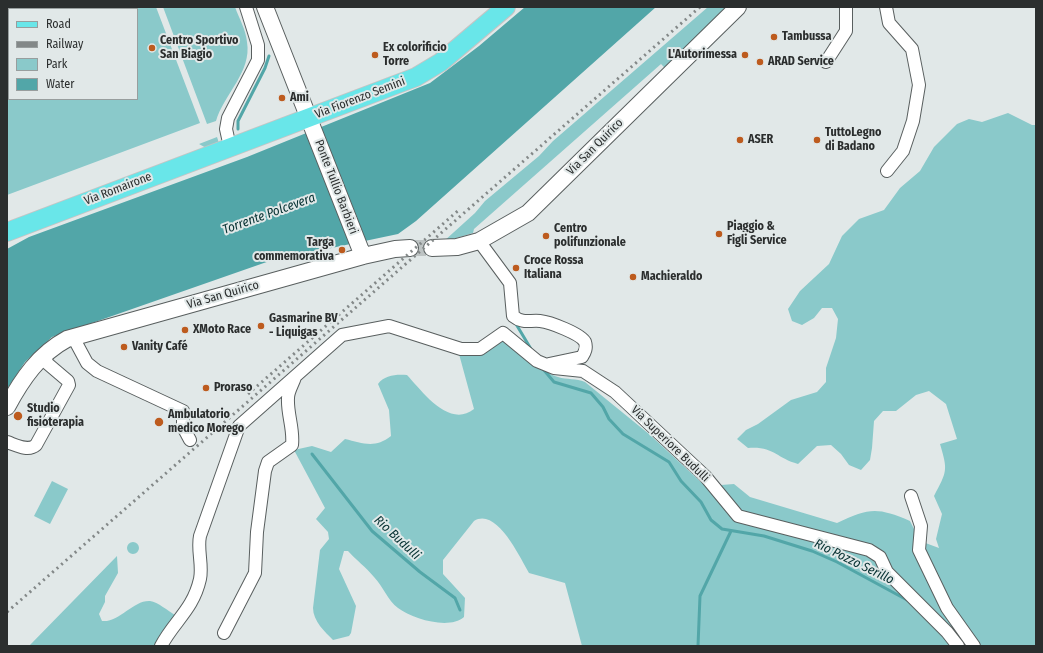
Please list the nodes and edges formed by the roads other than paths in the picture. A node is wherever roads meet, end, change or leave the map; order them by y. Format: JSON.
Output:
{"nodes":[{"id":1,"x":246,"y":7,"type":"edge"},
{"id":2,"x":265,"y":7,"type":"edge"},
{"id":3,"x":506,"y":7,"type":"edge"},
{"id":4,"x":738,"y":7,"type":"edge"},
{"id":5,"x":886,"y":7,"type":"edge"},
{"id":6,"x":844,"y":9,"type":"edge"},
{"id":7,"x":826,"y":62,"type":"dead end"},
{"id":8,"x":311,"y":124,"type":"junction"},
{"id":9,"x":230,"y":147,"type":"junction"},
{"id":10,"x":887,"y":171,"type":"dead end"},
{"id":11,"x":7,"y":232,"type":"edge"},
{"id":12,"x":479,"y":241,"type":"junction"},
{"id":13,"x":410,"y":248,"type":"tunnel mouth"},
{"id":14,"x":432,"y":248,"type":"tunnel mouth"},
{"id":15,"x":360,"y":249,"type":"junction"},
{"id":16,"x":73,"y":337,"type":"junction"},
{"id":17,"x":43,"y":356,"type":"junction"},
{"id":18,"x":547,"y":365,"type":"junction"},
{"id":19,"x":296,"y":376,"type":"junction"},
{"id":20,"x":7,"y":407,"type":"edge"},
{"id":21,"x":190,"y":440,"type":"dead end"},
{"id":22,"x":7,"y":442,"type":"edge"},
{"id":23,"x":911,"y":496,"type":"dead end"},
{"id":24,"x":224,"y":633,"type":"dead end"},
{"id":25,"x":161,"y":646,"type":"edge"},
{"id":26,"x":958,"y":646,"type":"edge"},
{"id":27,"x":974,"y":646,"type":"edge"}],
"edges":[{"from":1,"to":9,"type":"street"},
{"from":2,"to":8,"type":"main road"},
{"from":3,"to":8,"type":"main road","name":"Via Fiorenzo Semini"},
{"from":4,"to":12,"type":"main road","name":"Via San Quirico"},
{"from":5,"to":10,"type":"street"},
{"from":6,"to":7,"type":"street"},
{"from":8,"to":9,"type":"main road","name":"Via Romairone"},
{"from":8,"to":15,"type":"main road","name":"Ponte Tullio Barbieri"},
{"from":9,"to":11,"type":"main road","name":"Via Romairone"},
{"from":12,"to":14,"type":"main road","name":"Via San Quirico"},
{"from":12,"to":18,"type":"street"},
{"from":13,"to":15,"type":"main road","name":"Via San Quirico"},
{"from":15,"to":16,"type":"main road","name":"Via San Quirico"},
{"from":16,"to":17,"type":"main road","name":"Via San Quirico"},
{"from":16,"to":21,"type":"street"},
{"from":17,"to":20,"type":"main road","name":"Via San Quirico"},
{"from":17,"to":22,"type":"street"},
{"from":18,"to":19,"type":"street","name":"Via Superiore Budulli"},
{"from":18,"to":26,"type":"street","name":"Via Superiore Budulli"},
{"from":19,"to":24,"type":"street"},
{"from":19,"to":25,"type":"street"},
{"from":23,"to":27,"type":"street"}]}
